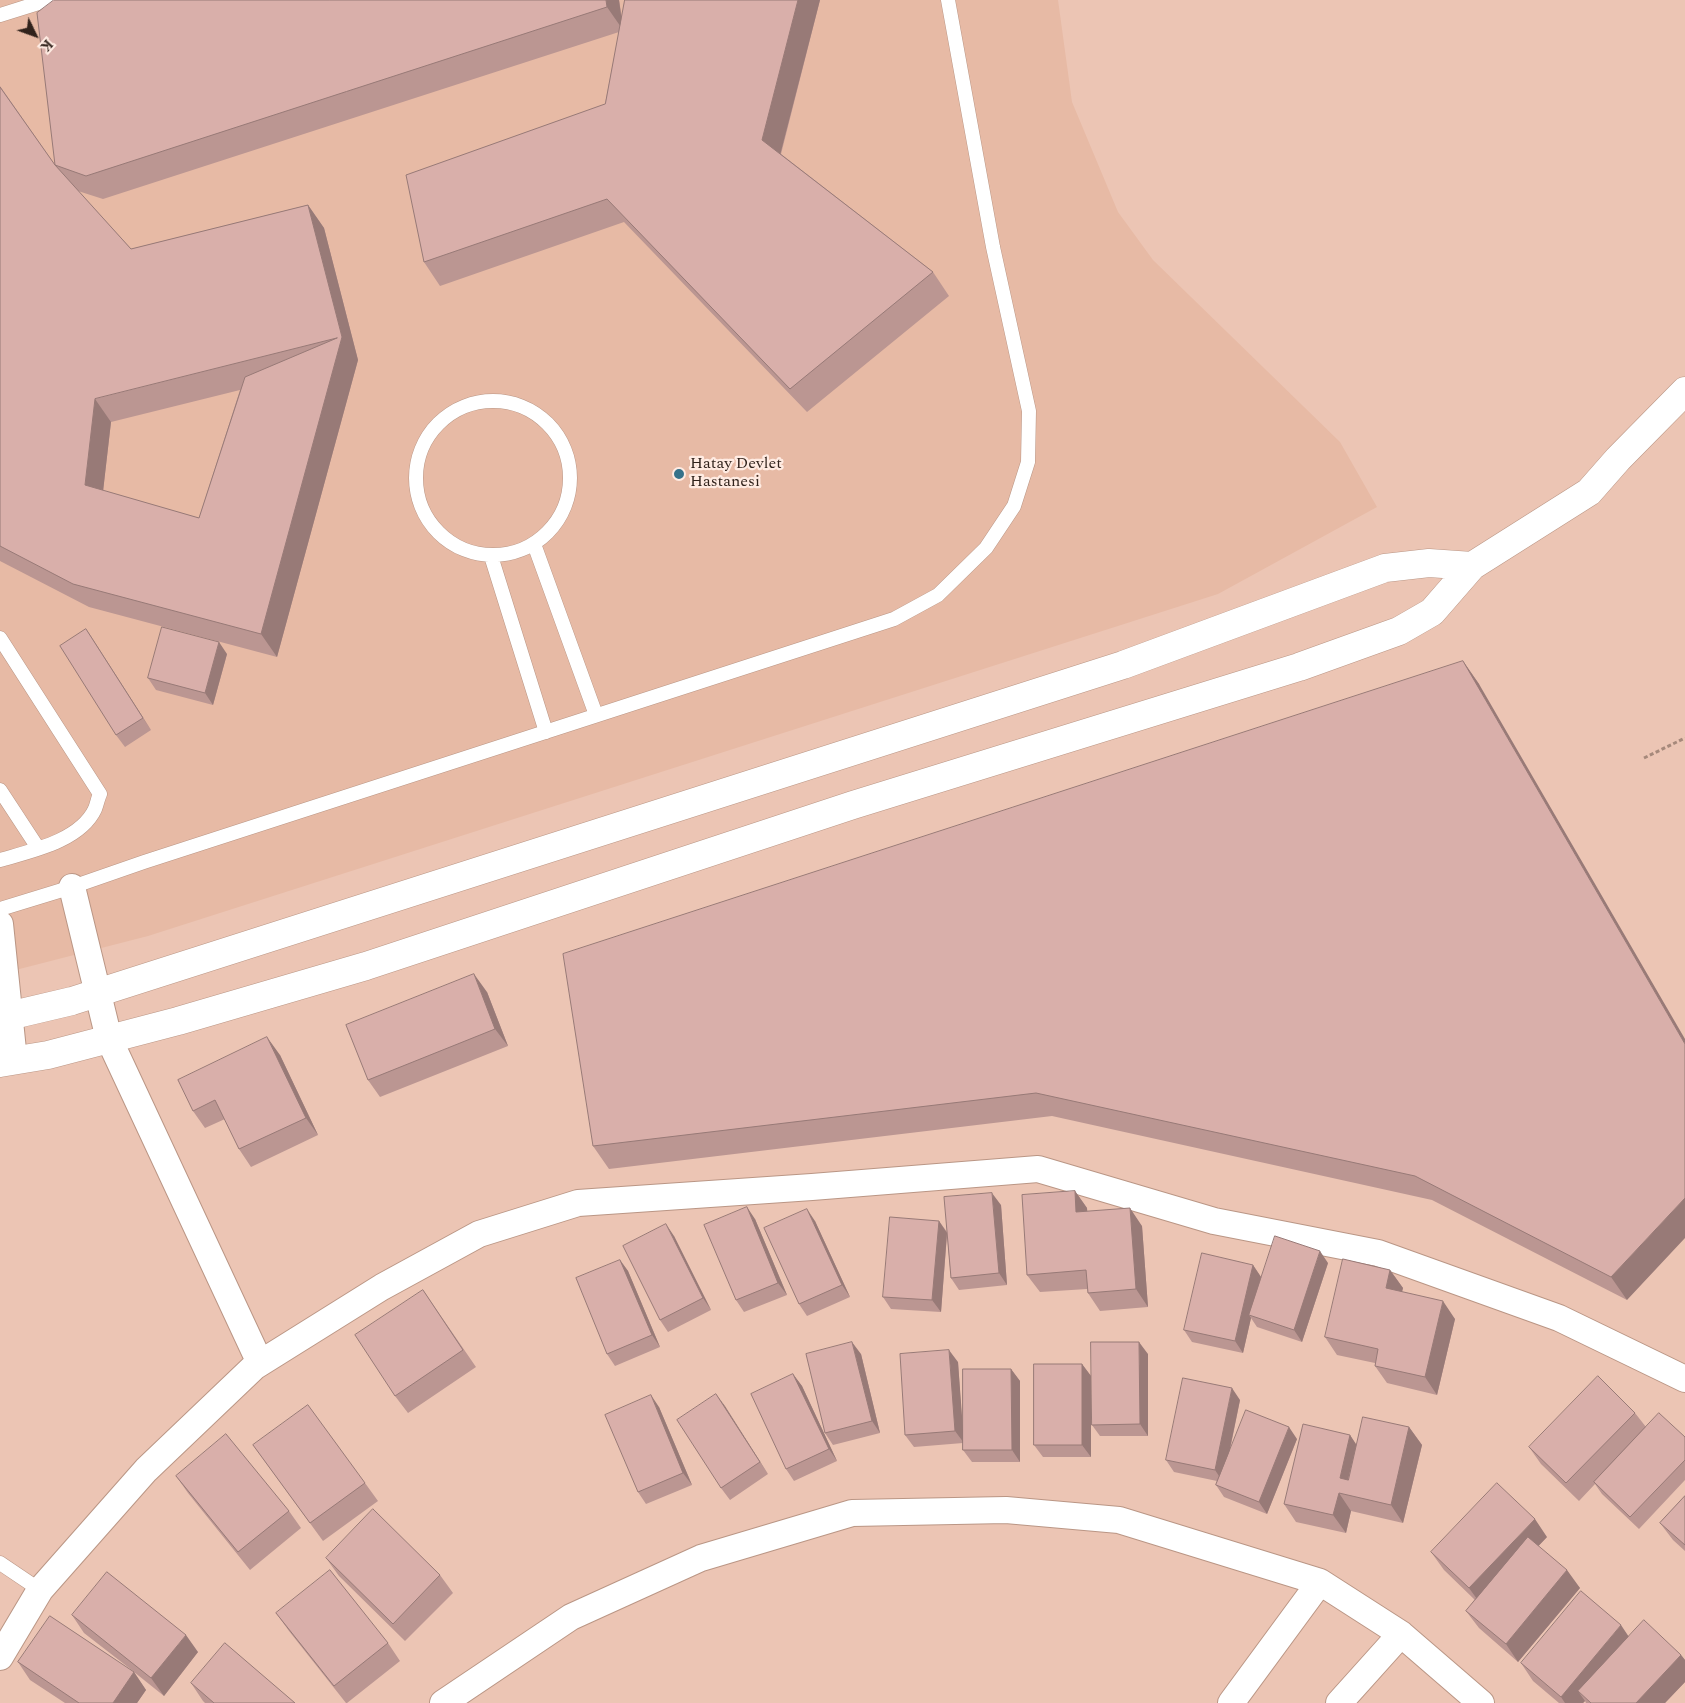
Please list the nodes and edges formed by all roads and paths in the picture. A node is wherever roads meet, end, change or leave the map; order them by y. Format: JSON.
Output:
{"nodes":[{"id":1,"x":48,"y":0,"type":"edge"},
{"id":2,"x":948,"y":0,"type":"edge"},
{"id":3,"x":0,"y":14,"type":"edge"},
{"id":4,"x":1685,"y":391,"type":"edge"},
{"id":5,"x":534,"y":544,"type":"junction"},
{"id":6,"x":491,"y":556,"type":"junction"},
{"id":7,"x":1472,"y":566,"type":"junction"},
{"id":8,"x":0,"y":638,"type":"edge"},
{"id":9,"x":596,"y":715,"type":"junction"},
{"id":10,"x":546,"y":732,"type":"junction"},
{"id":11,"x":1685,"y":738,"type":"edge"},
{"id":12,"x":1644,"y":758,"type":"dead end"},
{"id":13,"x":0,"y":790,"type":"edge"},
{"id":14,"x":38,"y":848,"type":"junction"},
{"id":15,"x":0,"y":860,"type":"edge"},
{"id":16,"x":72,"y":888,"type":"junction"},
{"id":17,"x":0,"y":909,"type":"edge"},
{"id":18,"x":0,"y":924,"type":"edge"},
{"id":19,"x":98,"y":992,"type":"junction"},
{"id":20,"x":5,"y":1017,"type":"edge"},
{"id":21,"x":109,"y":1039,"type":"junction"},
{"id":22,"x":7,"y":1062,"type":"edge"},
{"id":23,"x":260,"y":1363,"type":"junction"},
{"id":24,"x":1685,"y":1379,"type":"edge"},
{"id":25,"x":0,"y":1563,"type":"edge"},
{"id":26,"x":1320,"y":1582,"type":"junction"},
{"id":27,"x":40,"y":1590,"type":"junction"},
{"id":28,"x":1401,"y":1634,"type":"junction"},
{"id":29,"x":0,"y":1657,"type":"edge"},
{"id":30,"x":443,"y":1703,"type":"edge"},
{"id":31,"x":1231,"y":1703,"type":"edge"},
{"id":32,"x":1340,"y":1703,"type":"edge"},
{"id":33,"x":1482,"y":1703,"type":"edge"}],
"edges":[{"from":1,"to":3,"type":"lane"},
{"from":2,"to":9,"type":"lane"},
{"from":4,"to":7,"type":"street"},
{"from":5,"to":6,"type":"lane"},
{"from":5,"to":6,"type":"lane"},
{"from":5,"to":9,"type":"lane"},
{"from":6,"to":10,"type":"lane"},
{"from":7,"to":19,"type":"street"},
{"from":7,"to":21,"type":"street"},
{"from":8,"to":14,"type":"lane"},
{"from":9,"to":10,"type":"lane"},
{"from":10,"to":16,"type":"lane"},
{"from":11,"to":12,"type":"path"},
{"from":13,"to":14,"type":"lane"},
{"from":14,"to":15,"type":"lane"},
{"from":16,"to":17,"type":"lane"},
{"from":16,"to":19,"type":"street"},
{"from":18,"to":20,"type":"street"},
{"from":19,"to":20,"type":"street"},
{"from":19,"to":21,"type":"street"},
{"from":20,"to":22,"type":"street"},
{"from":21,"to":22,"type":"street"},
{"from":21,"to":23,"type":"street"},
{"from":23,"to":24,"type":"street"},
{"from":23,"to":27,"type":"street"},
{"from":25,"to":27,"type":"lane"},
{"from":26,"to":28,"type":"street"},
{"from":26,"to":30,"type":"street"},
{"from":26,"to":31,"type":"street"},
{"from":27,"to":29,"type":"street"},
{"from":28,"to":32,"type":"street"},
{"from":28,"to":33,"type":"street"}]}
